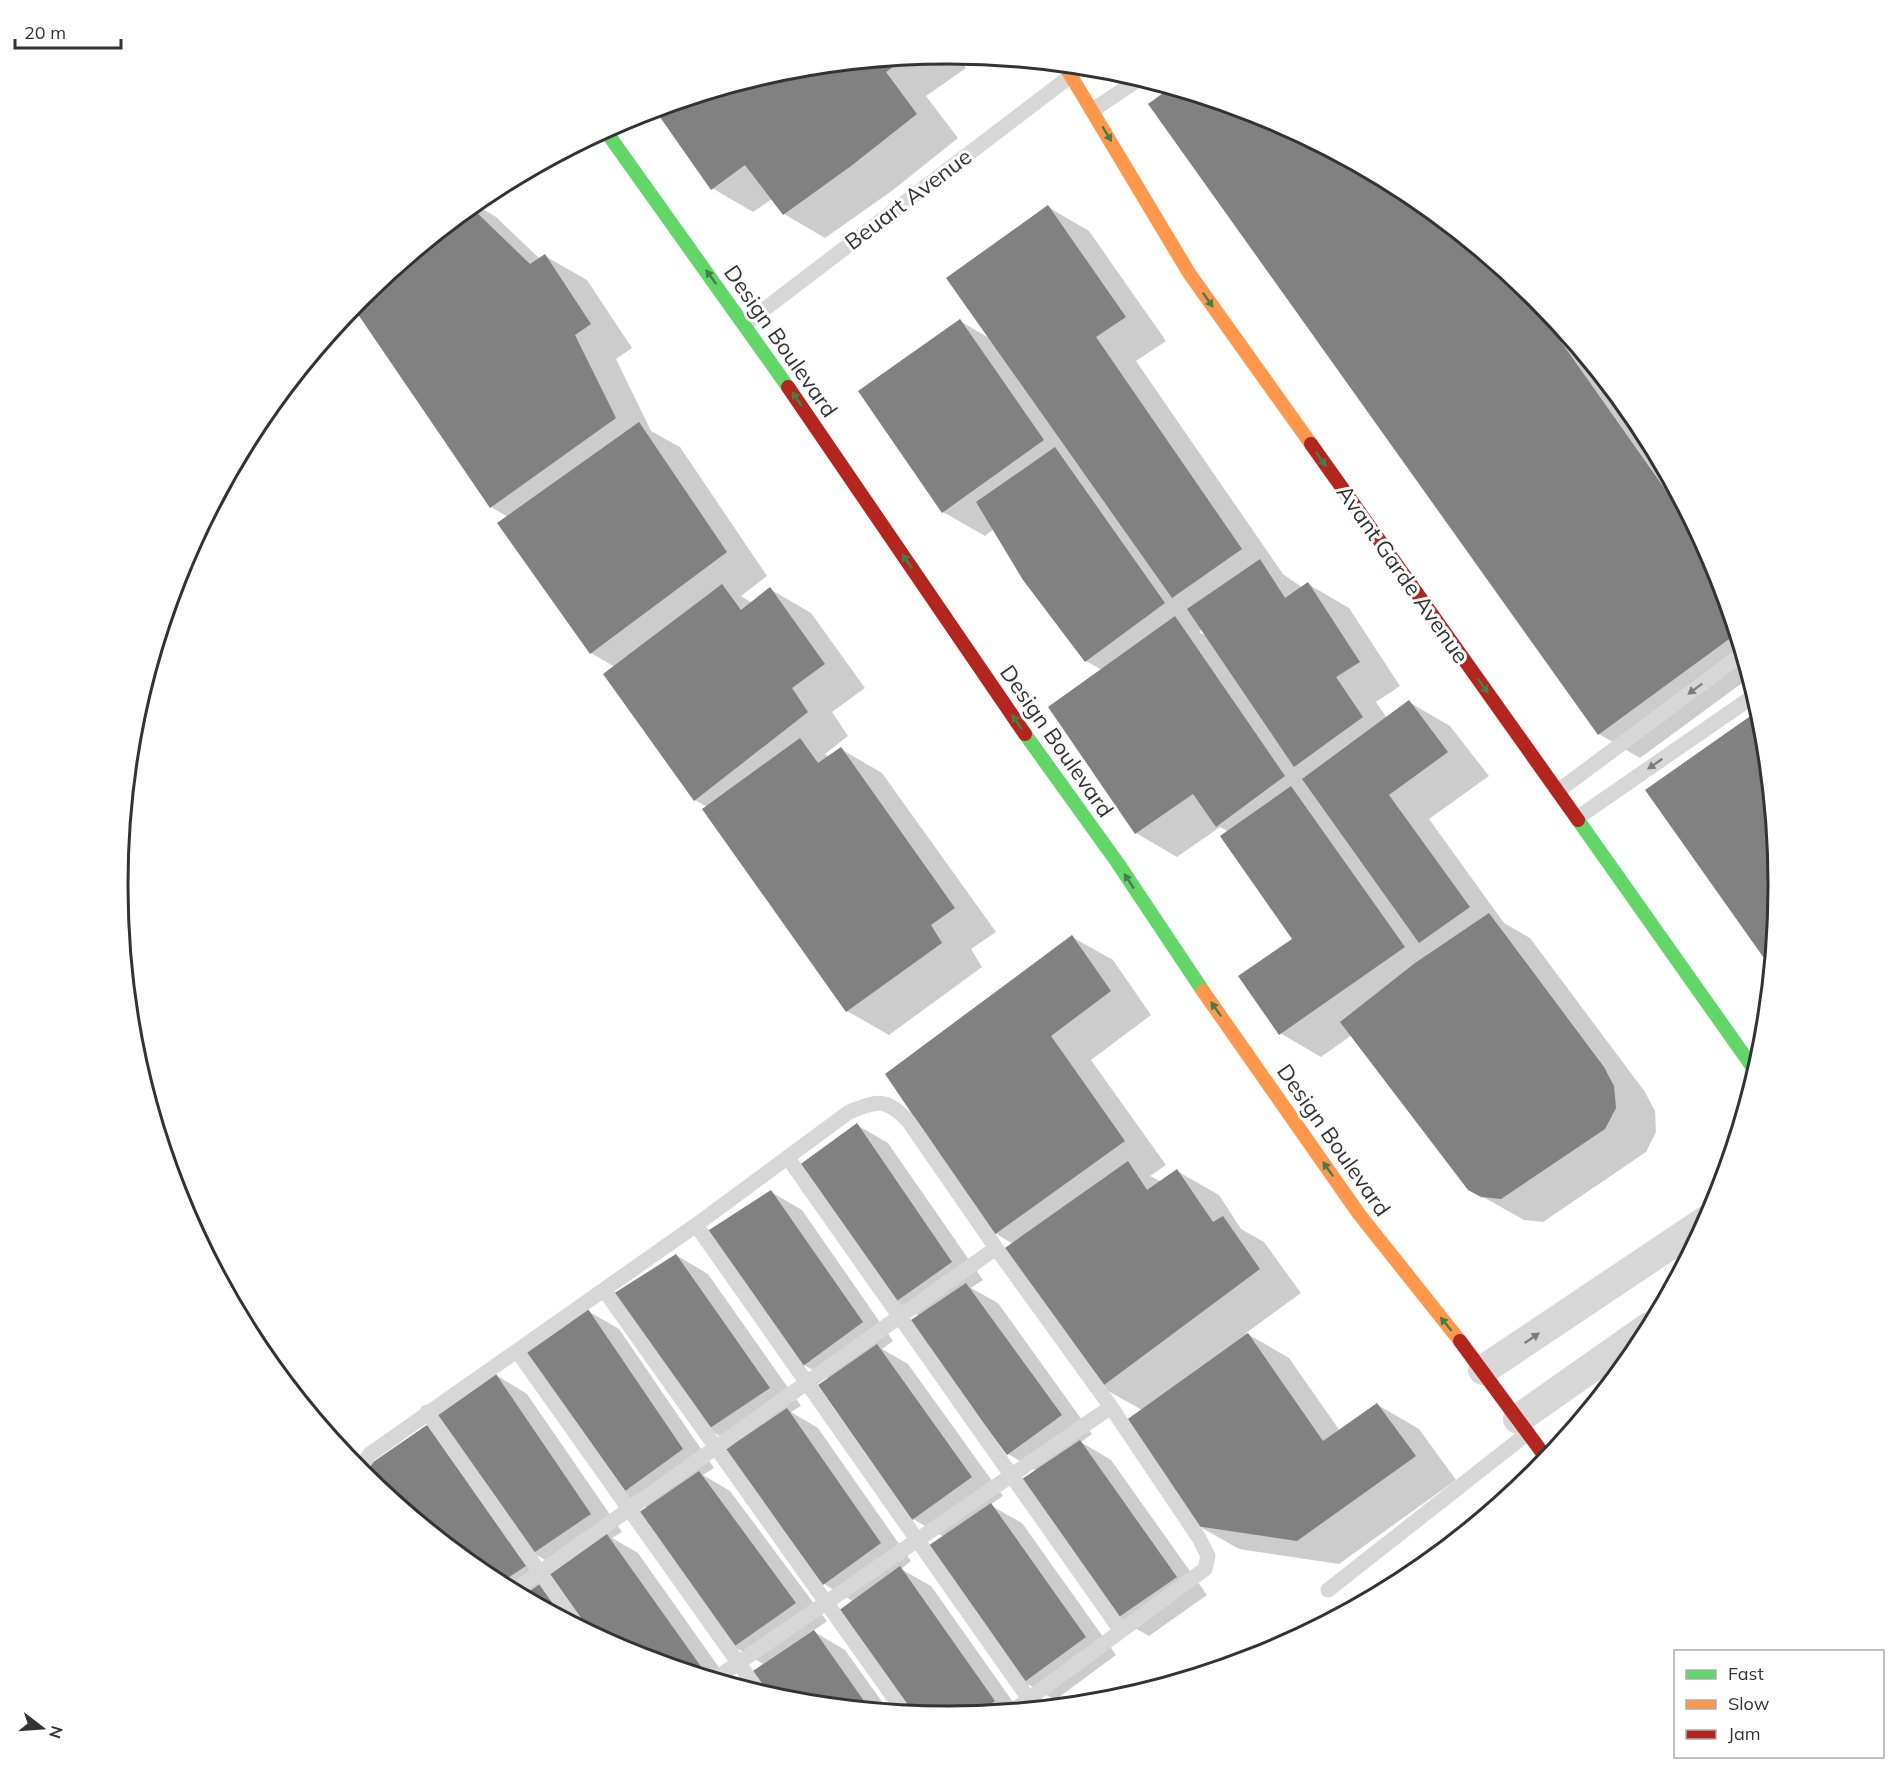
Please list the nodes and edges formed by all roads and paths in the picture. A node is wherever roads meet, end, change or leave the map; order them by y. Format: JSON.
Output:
{"nodes":[{"id":1,"x":1067,"y":74,"type":"edge"},
{"id":2,"x":1076,"y":75,"type":"edge"},
{"id":3,"x":1130,"y":85,"type":"edge"},
{"id":4,"x":1093,"y":110,"type":"junction"},
{"id":5,"x":610,"y":138,"type":"edge"},
{"id":6,"x":745,"y":324,"type":"junction"},
{"id":7,"x":1736,"y":658,"type":"edge"},
{"id":8,"x":1747,"y":700,"type":"edge"},
{"id":9,"x":1558,"y":791,"type":"junction"},
{"id":10,"x":1577,"y":818,"type":"junction"},
{"id":11,"x":1749,"y":1063,"type":"edge"},
{"id":12,"x":788,"y":1158,"type":"junction"},
{"id":13,"x":696,"y":1225,"type":"junction"},
{"id":14,"x":1692,"y":1230,"type":"edge"},
{"id":15,"x":996,"y":1248,"type":"junction"},
{"id":16,"x":604,"y":1290,"type":"junction"},
{"id":17,"x":900,"y":1317,"type":"junction"},
{"id":18,"x":1627,"y":1345,"type":"edge"},
{"id":19,"x":517,"y":1351,"type":"junction"},
{"id":20,"x":1483,"y":1370,"type":"junction"},
{"id":21,"x":807,"y":1382,"type":"junction"},
{"id":22,"x":1111,"y":1407,"type":"junction"},
{"id":23,"x":427,"y":1412,"type":"junction"},
{"id":24,"x":1523,"y":1426,"type":"junction"},
{"id":25,"x":717,"y":1447,"type":"junction"},
{"id":26,"x":1541,"y":1451,"type":"edge"},
{"id":27,"x":365,"y":1461,"type":"edge"},
{"id":28,"x":1012,"y":1475,"type":"junction"},
{"id":29,"x":628,"y":1510,"type":"junction"},
{"id":30,"x":916,"y":1542,"type":"junction"},
{"id":31,"x":540,"y":1572,"type":"junction"},
{"id":32,"x":521,"y":1586,"type":"edge"},
{"id":33,"x":1328,"y":1590,"type":"dead end"},
{"id":34,"x":826,"y":1602,"type":"junction"},
{"id":35,"x":569,"y":1613,"type":"edge"},
{"id":36,"x":1121,"y":1631,"type":"junction"},
{"id":37,"x":738,"y":1663,"type":"junction"},
{"id":38,"x":722,"y":1674,"type":"edge"},
{"id":39,"x":751,"y":1682,"type":"edge"},
{"id":40,"x":1029,"y":1699,"type":"junction"},
{"id":41,"x":1026,"y":1701,"type":"edge"},
{"id":42,"x":898,"y":1704,"type":"edge"}],
"edges":[{"from":1,"to":6,"type":"lane","name":"Beuart Avenue"},
{"from":2,"to":4,"type":"street","name":"Avant Garde Avenue"},
{"from":3,"to":4,"type":"lane"},
{"from":4,"to":9,"type":"street","name":"Avant Garde Avenue","one_way":true},
{"from":6,"to":5,"type":"street","name":"Design Boulevard","one_way":true},
{"from":20,"to":6,"type":"street","name":"Design Boulevard","one_way":true},
{"from":7,"to":9,"type":"lane","one_way":true},
{"from":8,"to":10,"type":"lane","one_way":true},
{"from":9,"to":10,"type":"street","name":"Avant Garde Avenue"},
{"from":10,"to":11,"type":"street","name":"Avant Garde Avenue"},
{"from":12,"to":13,"type":"lane"},
{"from":12,"to":15,"type":"lane"},
{"from":12,"to":17,"type":"lane"},
{"from":13,"to":16,"type":"lane"},
{"from":13,"to":21,"type":"lane"},
{"from":20,"to":14,"type":"street","one_way":true},
{"from":15,"to":17,"type":"lane"},
{"from":15,"to":22,"type":"lane"},
{"from":16,"to":19,"type":"lane"},
{"from":16,"to":25,"type":"lane"},
{"from":17,"to":21,"type":"lane"},
{"from":17,"to":28,"type":"lane"},
{"from":18,"to":24,"type":"street"},
{"from":19,"to":23,"type":"lane"},
{"from":19,"to":29,"type":"lane"},
{"from":20,"to":24,"type":"street","name":"Design Boulevard"},
{"from":21,"to":25,"type":"lane"},
{"from":21,"to":30,"type":"lane"},
{"from":22,"to":28,"type":"lane"},
{"from":22,"to":36,"type":"lane"},
{"from":23,"to":27,"type":"lane"},
{"from":23,"to":31,"type":"lane"},
{"from":24,"to":26,"type":"street","name":"Design Boulevard"},
{"from":24,"to":33,"type":"lane"},
{"from":25,"to":29,"type":"lane"},
{"from":25,"to":34,"type":"lane"},
{"from":28,"to":30,"type":"lane"},
{"from":28,"to":36,"type":"lane"},
{"from":29,"to":31,"type":"lane"},
{"from":29,"to":37,"type":"lane"},
{"from":30,"to":34,"type":"lane"},
{"from":30,"to":40,"type":"lane"},
{"from":31,"to":32,"type":"lane"},
{"from":31,"to":35,"type":"lane"},
{"from":34,"to":37,"type":"lane"},
{"from":34,"to":42,"type":"lane"},
{"from":36,"to":40,"type":"lane"},
{"from":37,"to":38,"type":"lane"},
{"from":37,"to":39,"type":"lane"},
{"from":40,"to":41,"type":"lane"}]}
